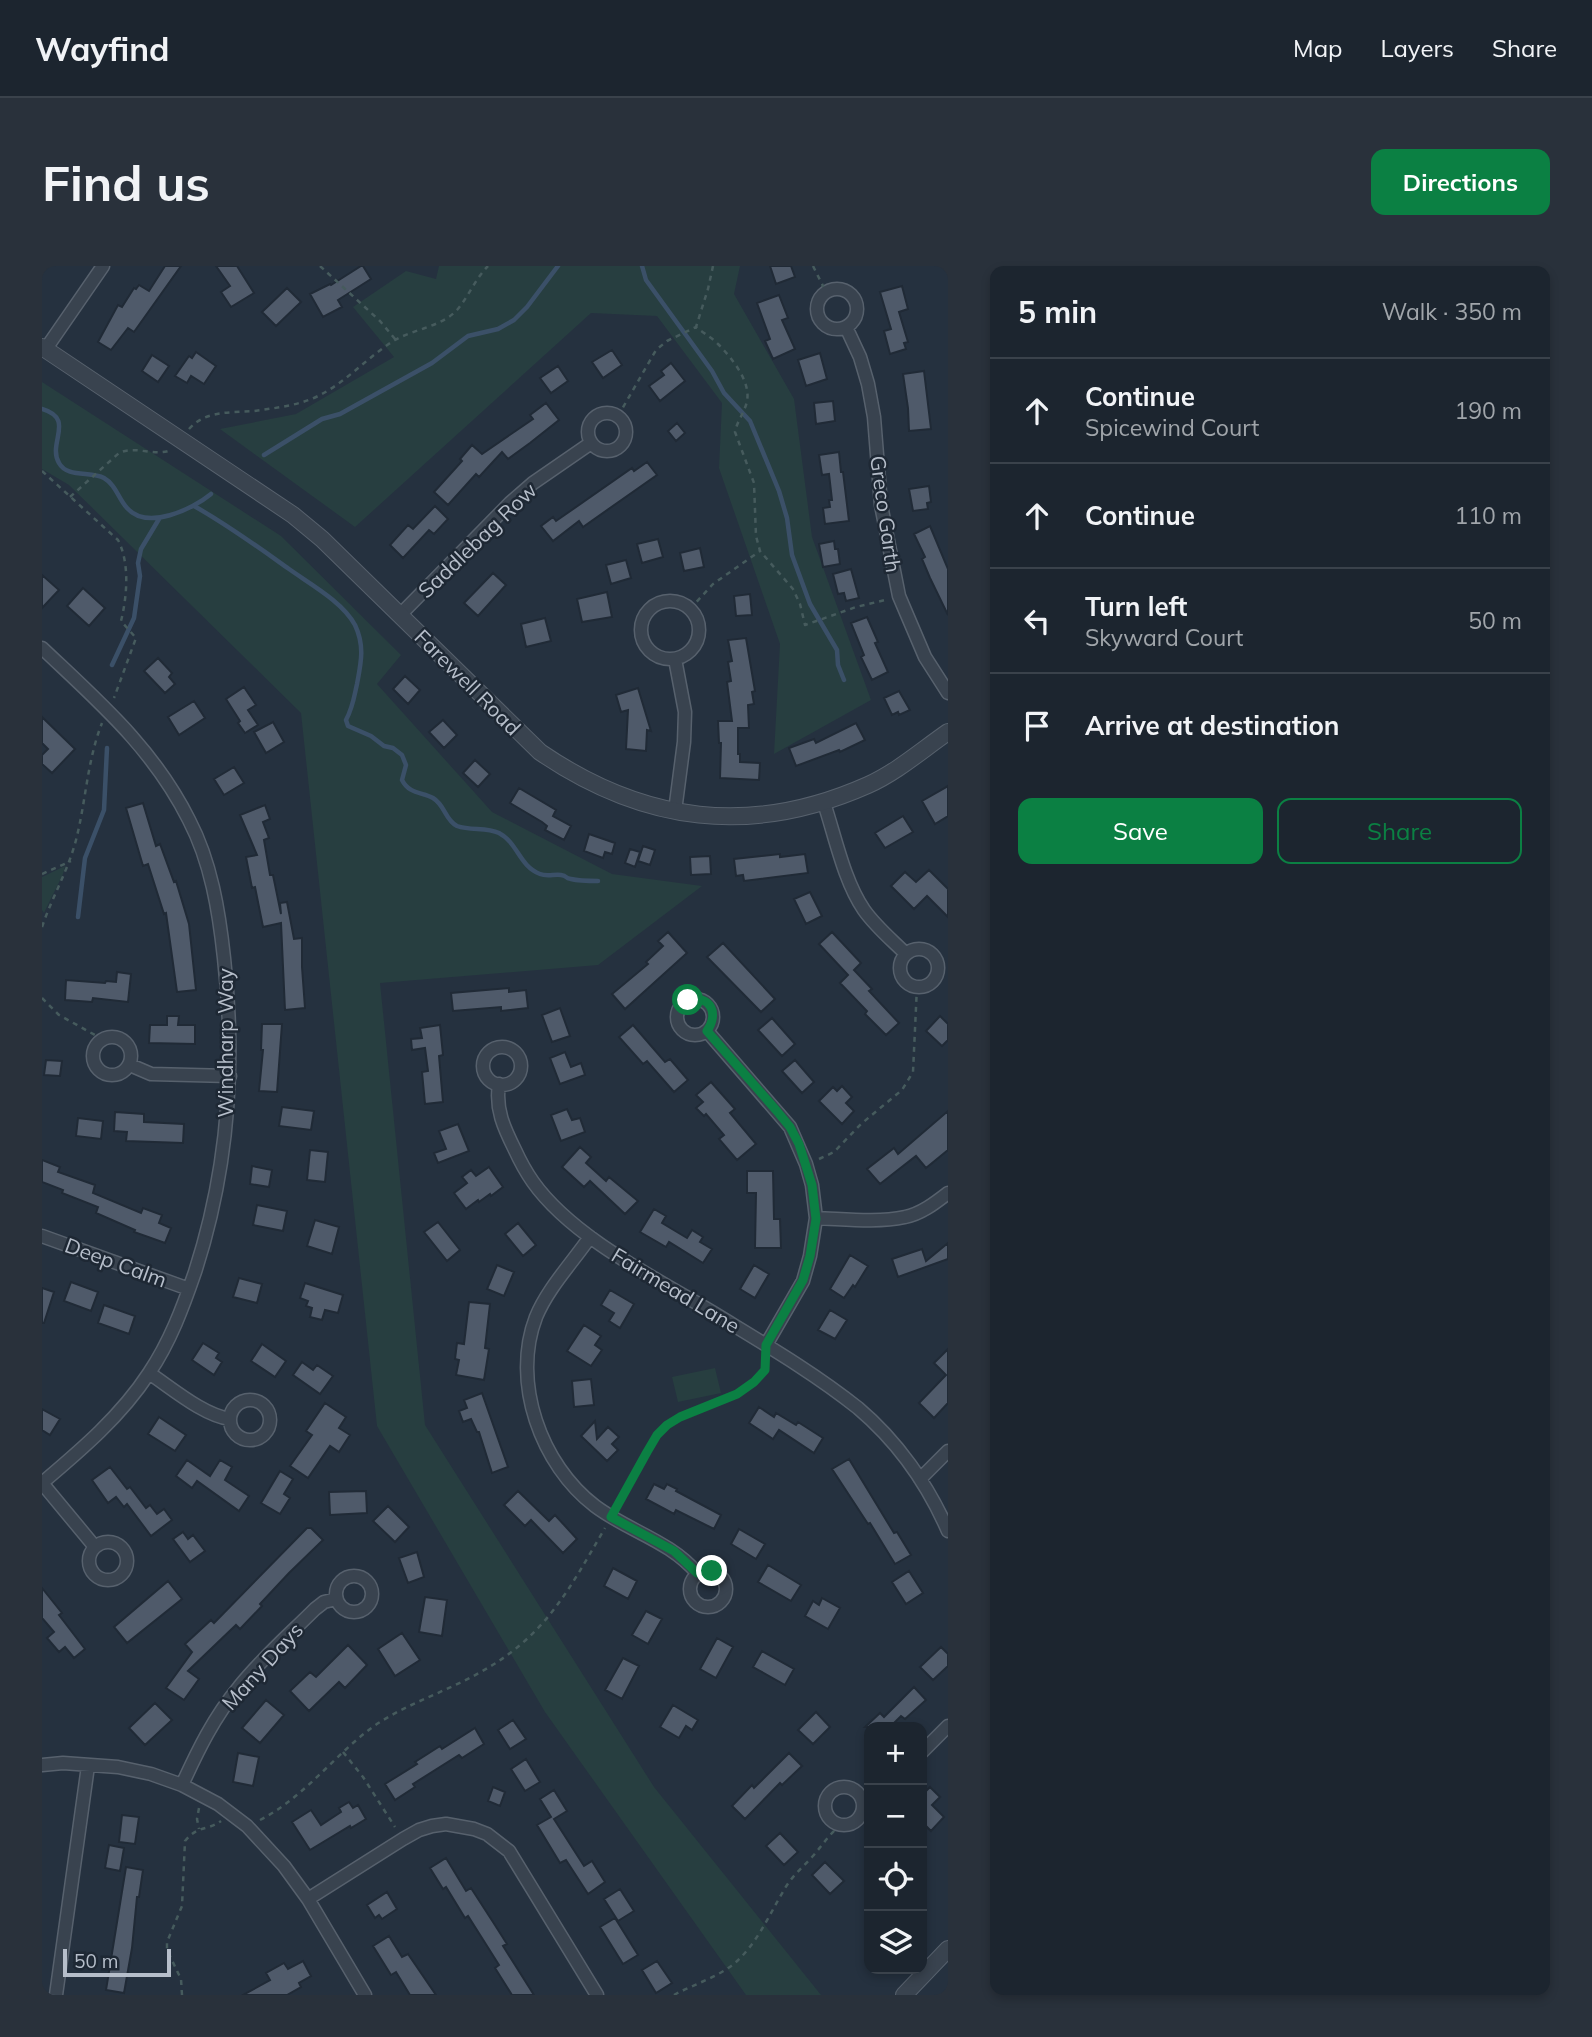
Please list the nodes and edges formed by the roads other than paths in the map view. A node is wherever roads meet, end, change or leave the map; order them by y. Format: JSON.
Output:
{"nodes":[{"id":1,"x":103,"y":266,"type":"edge"},
{"id":2,"x":846,"y":327,"type":"junction"},
{"id":3,"x":44,"y":348,"type":"edge"},
{"id":4,"x":591,"y":443,"type":"junction"},
{"id":5,"x":400,"y":615,"type":"junction"},
{"id":6,"x":42,"y":648,"type":"edge"},
{"id":7,"x":675,"y":659,"type":"junction"},
{"id":8,"x":948,"y":694,"type":"edge"},
{"id":9,"x":948,"y":732,"type":"edge"},
{"id":10,"x":824,"y":803,"type":"junction"},
{"id":11,"x":675,"y":811,"type":"junction"},
{"id":12,"x":906,"y":954,"type":"junction"},
{"id":13,"x":707,"y":1031,"type":"dead end"},
{"id":14,"x":130,"y":1065,"type":"junction"},
{"id":15,"x":230,"y":1076,"type":"junction"},
{"id":16,"x":499,"y":1084,"type":"dead end"},
{"id":17,"x":948,"y":1193,"type":"edge"},
{"id":18,"x":816,"y":1219,"type":"junction"},
{"id":19,"x":42,"y":1236,"type":"edge"},
{"id":20,"x":590,"y":1237,"type":"junction"},
{"id":21,"x":189,"y":1289,"type":"junction"},
{"id":22,"x":766,"y":1345,"type":"junction"},
{"id":23,"x":149,"y":1373,"type":"junction"},
{"id":24,"x":230,"y":1419,"type":"dead end"},
{"id":25,"x":948,"y":1451,"type":"edge"},
{"id":26,"x":920,"y":1479,"type":"junction"},
{"id":27,"x":42,"y":1483,"type":"edge"},
{"id":28,"x":948,"y":1531,"type":"edge"},
{"id":29,"x":96,"y":1547,"type":"dead end"},
{"id":30,"x":697,"y":1573,"type":"dead end"},
{"id":31,"x":336,"y":1599,"type":"dead end"},
{"id":32,"x":948,"y":1726,"type":"edge"},
{"id":33,"x":927,"y":1747,"type":"edge"},
{"id":34,"x":42,"y":1765,"type":"edge"},
{"id":35,"x":88,"y":1766,"type":"junction"},
{"id":36,"x":182,"y":1785,"type":"junction"},
{"id":37,"x":866,"y":1799,"type":"edge"},
{"id":38,"x":308,"y":1899,"type":"junction"},
{"id":39,"x":948,"y":1949,"type":"edge"},
{"id":40,"x":55,"y":1995,"type":"edge"},
{"id":41,"x":365,"y":1995,"type":"edge"},
{"id":42,"x":597,"y":1995,"type":"edge"},
{"id":43,"x":904,"y":1995,"type":"edge"}],
"edges":[{"from":1,"to":3,"type":"street"},
{"from":2,"to":2,"type":"street"},
{"from":2,"to":8,"type":"street","name":"Greco Garth"},
{"from":3,"to":5,"type":"street","name":"Farewell Road"},
{"from":4,"to":4,"type":"street"},
{"from":4,"to":5,"type":"street","name":"Saddlebag Row"},
{"from":5,"to":11,"type":"street","name":"Farewell Road"},
{"from":6,"to":15,"type":"street","name":"Windharp Way"},
{"from":7,"to":7,"type":"street"},
{"from":7,"to":11,"type":"street"},
{"from":9,"to":10,"type":"street","name":"Farewell Road"},
{"from":10,"to":11,"type":"street","name":"Farewell Road"},
{"from":10,"to":12,"type":"street"},
{"from":12,"to":12,"type":"street"},
{"from":13,"to":18,"type":"street"},
{"from":14,"to":14,"type":"street"},
{"from":14,"to":15,"type":"street"},
{"from":15,"to":21,"type":"street","name":"Windharp Way"},
{"from":16,"to":20,"type":"street","name":"Fairmead Lane"},
{"from":17,"to":18,"type":"street"},
{"from":18,"to":22,"type":"street"},
{"from":19,"to":21,"type":"street","name":"Deep Calm"},
{"from":20,"to":22,"type":"street","name":"Fairmead Lane"},
{"from":20,"to":30,"type":"street"},
{"from":21,"to":23,"type":"street","name":"Windharp Way"},
{"from":22,"to":26,"type":"street","name":"Fairmead Lane"},
{"from":23,"to":24,"type":"street"},
{"from":23,"to":27,"type":"street","name":"Windharp Way"},
{"from":25,"to":26,"type":"street"},
{"from":26,"to":28,"type":"street","name":"Fairmead Lane"},
{"from":27,"to":29,"type":"street"},
{"from":31,"to":36,"type":"street","name":"Many Days"},
{"from":32,"to":33,"type":"street"},
{"from":34,"to":35,"type":"street"},
{"from":35,"to":36,"type":"street"},
{"from":35,"to":40,"type":"street"},
{"from":36,"to":38,"type":"street"},
{"from":37,"to":37,"type":"street"},
{"from":38,"to":41,"type":"street"},
{"from":38,"to":42,"type":"street"},
{"from":39,"to":43,"type":"street"}]}
